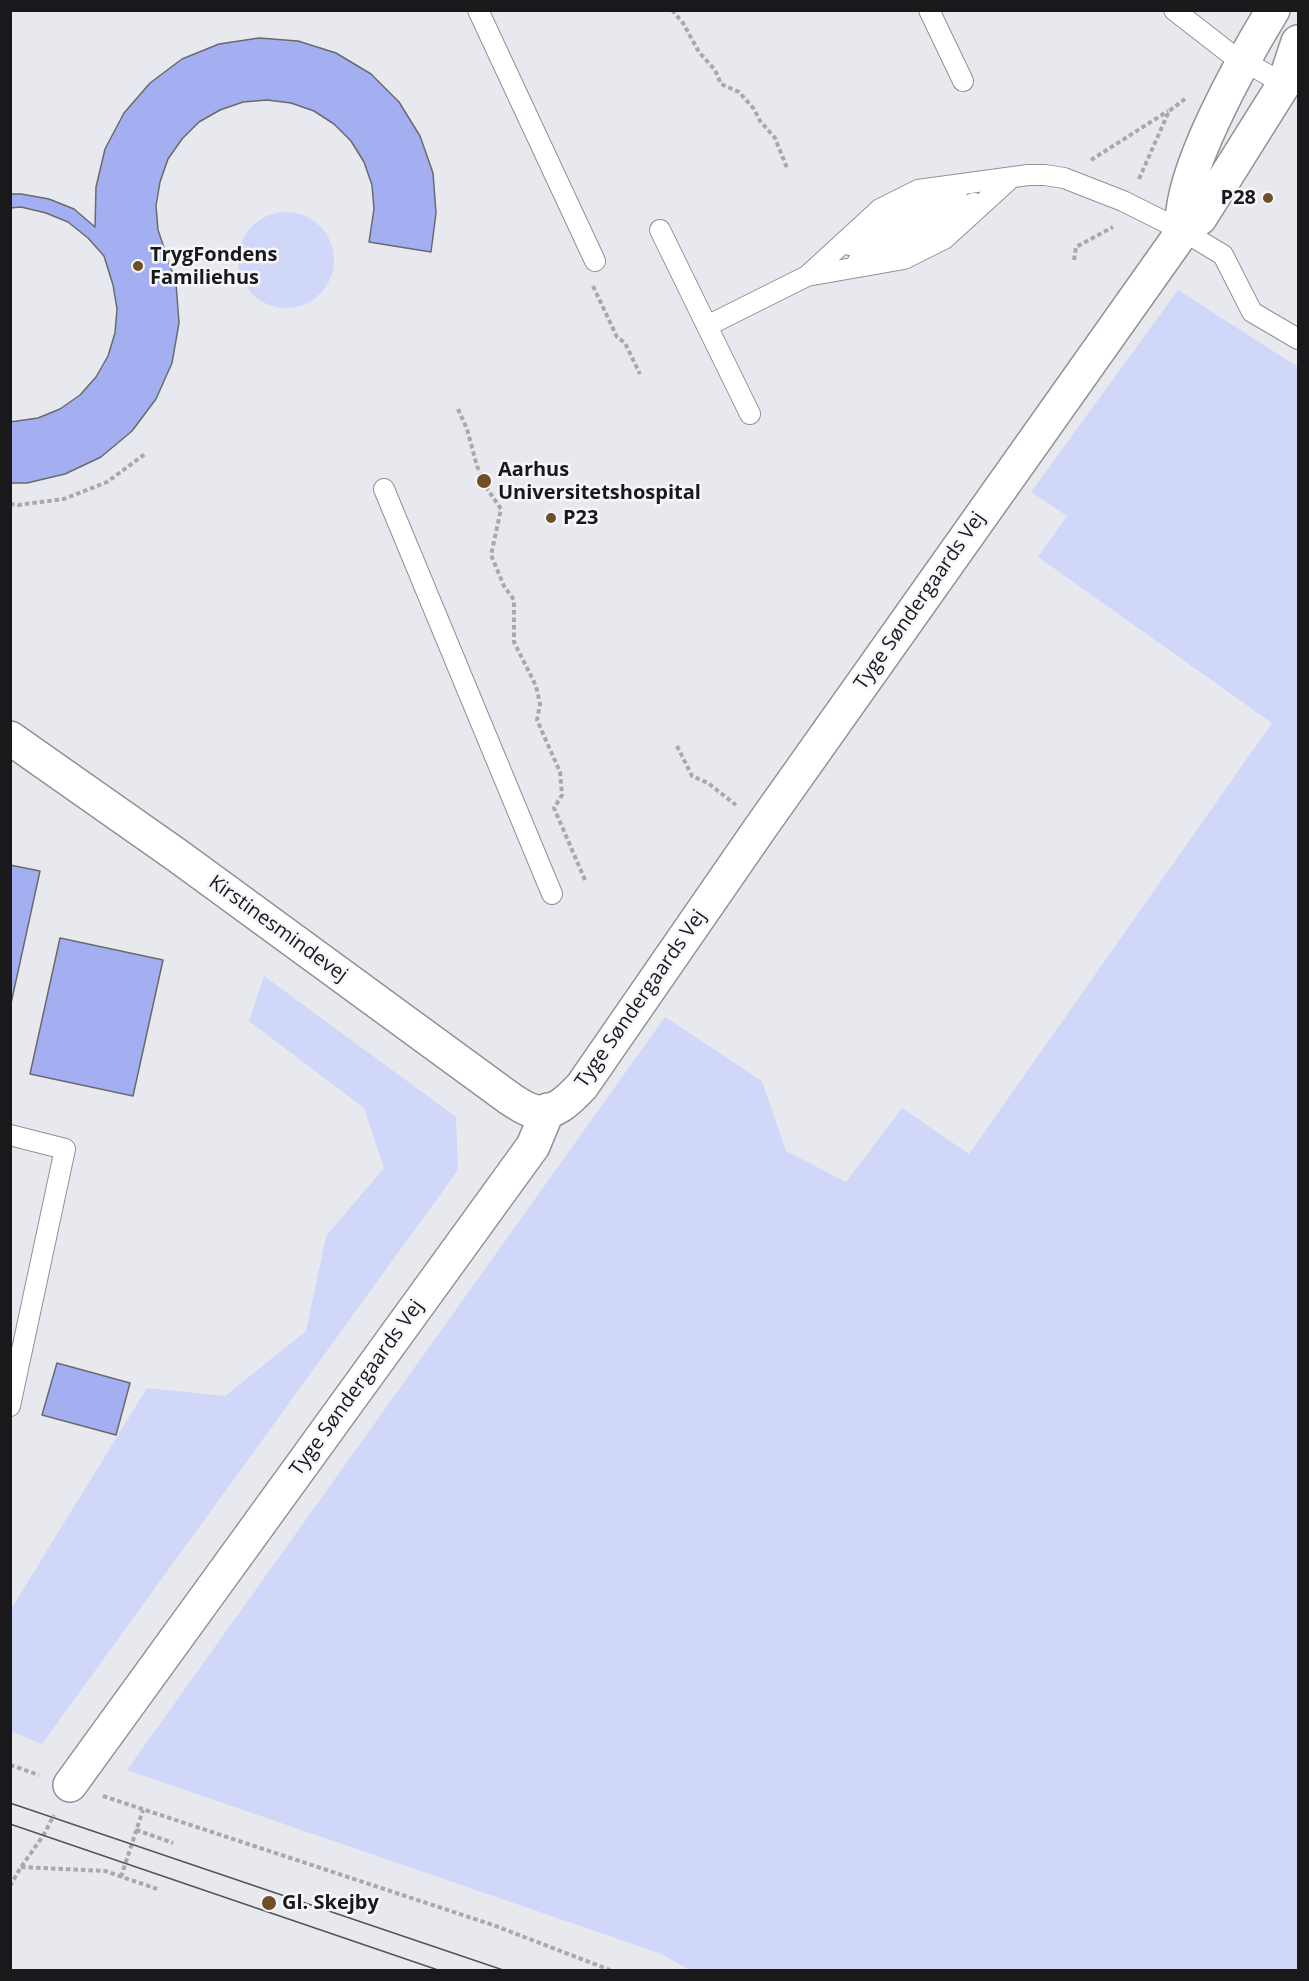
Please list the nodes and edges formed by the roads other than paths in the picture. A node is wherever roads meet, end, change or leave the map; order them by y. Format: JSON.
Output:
{"nodes":[{"id":1,"x":478,"y":10,"type":"edge"},
{"id":2,"x":929,"y":10,"type":"edge"},
{"id":3,"x":1174,"y":10,"type":"edge"},
{"id":4,"x":1273,"y":10,"type":"edge"},
{"id":5,"x":1299,"y":42,"type":"edge"},
{"id":6,"x":1244,"y":62,"type":"junction"},
{"id":7,"x":1292,"y":76,"type":"edge"},
{"id":8,"x":963,"y":81,"type":"dead end"},
{"id":9,"x":1012,"y":177,"type":"junction"},
{"id":10,"x":660,"y":230,"type":"dead end"},
{"id":11,"x":1183,"y":231,"type":"junction"},
{"id":12,"x":595,"y":261,"type":"dead end"},
{"id":13,"x":835,"y":263,"type":"junction"},
{"id":14,"x":707,"y":326,"type":"junction"},
{"id":15,"x":1299,"y":339,"type":"edge"},
{"id":16,"x":750,"y":414,"type":"dead end"},
{"id":17,"x":384,"y":489,"type":"dead end"},
{"id":18,"x":10,"y":738,"type":"edge"},
{"id":19,"x":552,"y":894,"type":"dead end"},
{"id":20,"x":548,"y":1110,"type":"junction"},
{"id":21,"x":10,"y":1135,"type":"edge"},
{"id":22,"x":10,"y":1406,"type":"edge"},
{"id":23,"x":70,"y":1785,"type":"road end"}],
"edges":[{"from":1,"to":12,"type":"lane"},
{"from":2,"to":8,"type":"lane"},
{"from":3,"to":6,"type":"lane"},
{"from":4,"to":6,"type":"street"},
{"from":5,"to":7,"type":"street","name":"Tyge Søndergaards Vej"},
{"from":6,"to":7,"type":"lane"},
{"from":6,"to":11,"type":"street"},
{"from":7,"to":11,"type":"street","name":"Tyge Søndergaards Vej"},
{"from":9,"to":11,"type":"lane"},
{"from":9,"to":13,"type":"lane"},
{"from":9,"to":13,"type":"lane"},
{"from":10,"to":14,"type":"lane"},
{"from":11,"to":15,"type":"lane"},
{"from":11,"to":20,"type":"street","name":"Tyge Søndergaards Vej"},
{"from":13,"to":14,"type":"lane"},
{"from":14,"to":16,"type":"lane"},
{"from":17,"to":19,"type":"lane"},
{"from":18,"to":20,"type":"street","name":"Kirstinesmindevej"},
{"from":20,"to":23,"type":"street","name":"Tyge Søndergaards Vej"},
{"from":21,"to":22,"type":"lane"}]}
